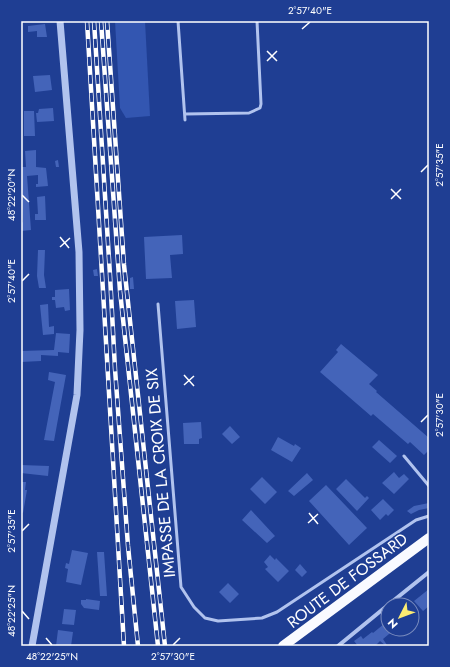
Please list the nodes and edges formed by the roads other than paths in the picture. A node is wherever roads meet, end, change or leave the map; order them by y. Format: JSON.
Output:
{"nodes":[{"id":1,"x":60,"y":21,"type":"edge"},
{"id":2,"x":178,"y":21,"type":"edge"},
{"id":3,"x":257,"y":21,"type":"edge"},
{"id":4,"x":185,"y":114,"type":"junction"},
{"id":5,"x":185,"y":120,"type":"dead end"},
{"id":6,"x":158,"y":304,"type":"dead end"},
{"id":7,"x":404,"y":456,"type":"dead end"},
{"id":8,"x":429,"y":486,"type":"edge"},
{"id":9,"x":429,"y":516,"type":"edge"},
{"id":10,"x":429,"y":538,"type":"edge"},
{"id":11,"x":429,"y":572,"type":"edge"},
{"id":12,"x":398,"y":597,"type":"edge"},
{"id":13,"x":380,"y":612,"type":"edge"},
{"id":14,"x":32,"y":646,"type":"edge"},
{"id":15,"x":283,"y":646,"type":"edge"},
{"id":16,"x":338,"y":646,"type":"edge"}],
"edges":[{"from":1,"to":14,"type":"street"},
{"from":2,"to":4,"type":"lane"},
{"from":3,"to":4,"type":"lane"},
{"from":4,"to":5,"type":"lane"},
{"from":6,"to":9,"type":"lane","name":"IMPASSE DE LA CROIX DE SIX"},
{"from":7,"to":8,"type":"lane"},
{"from":10,"to":15,"type":"main road","name":"ROUTE DE FOSSARD"},
{"from":11,"to":12,"type":"street"},
{"from":13,"to":16,"type":"street"}]}
